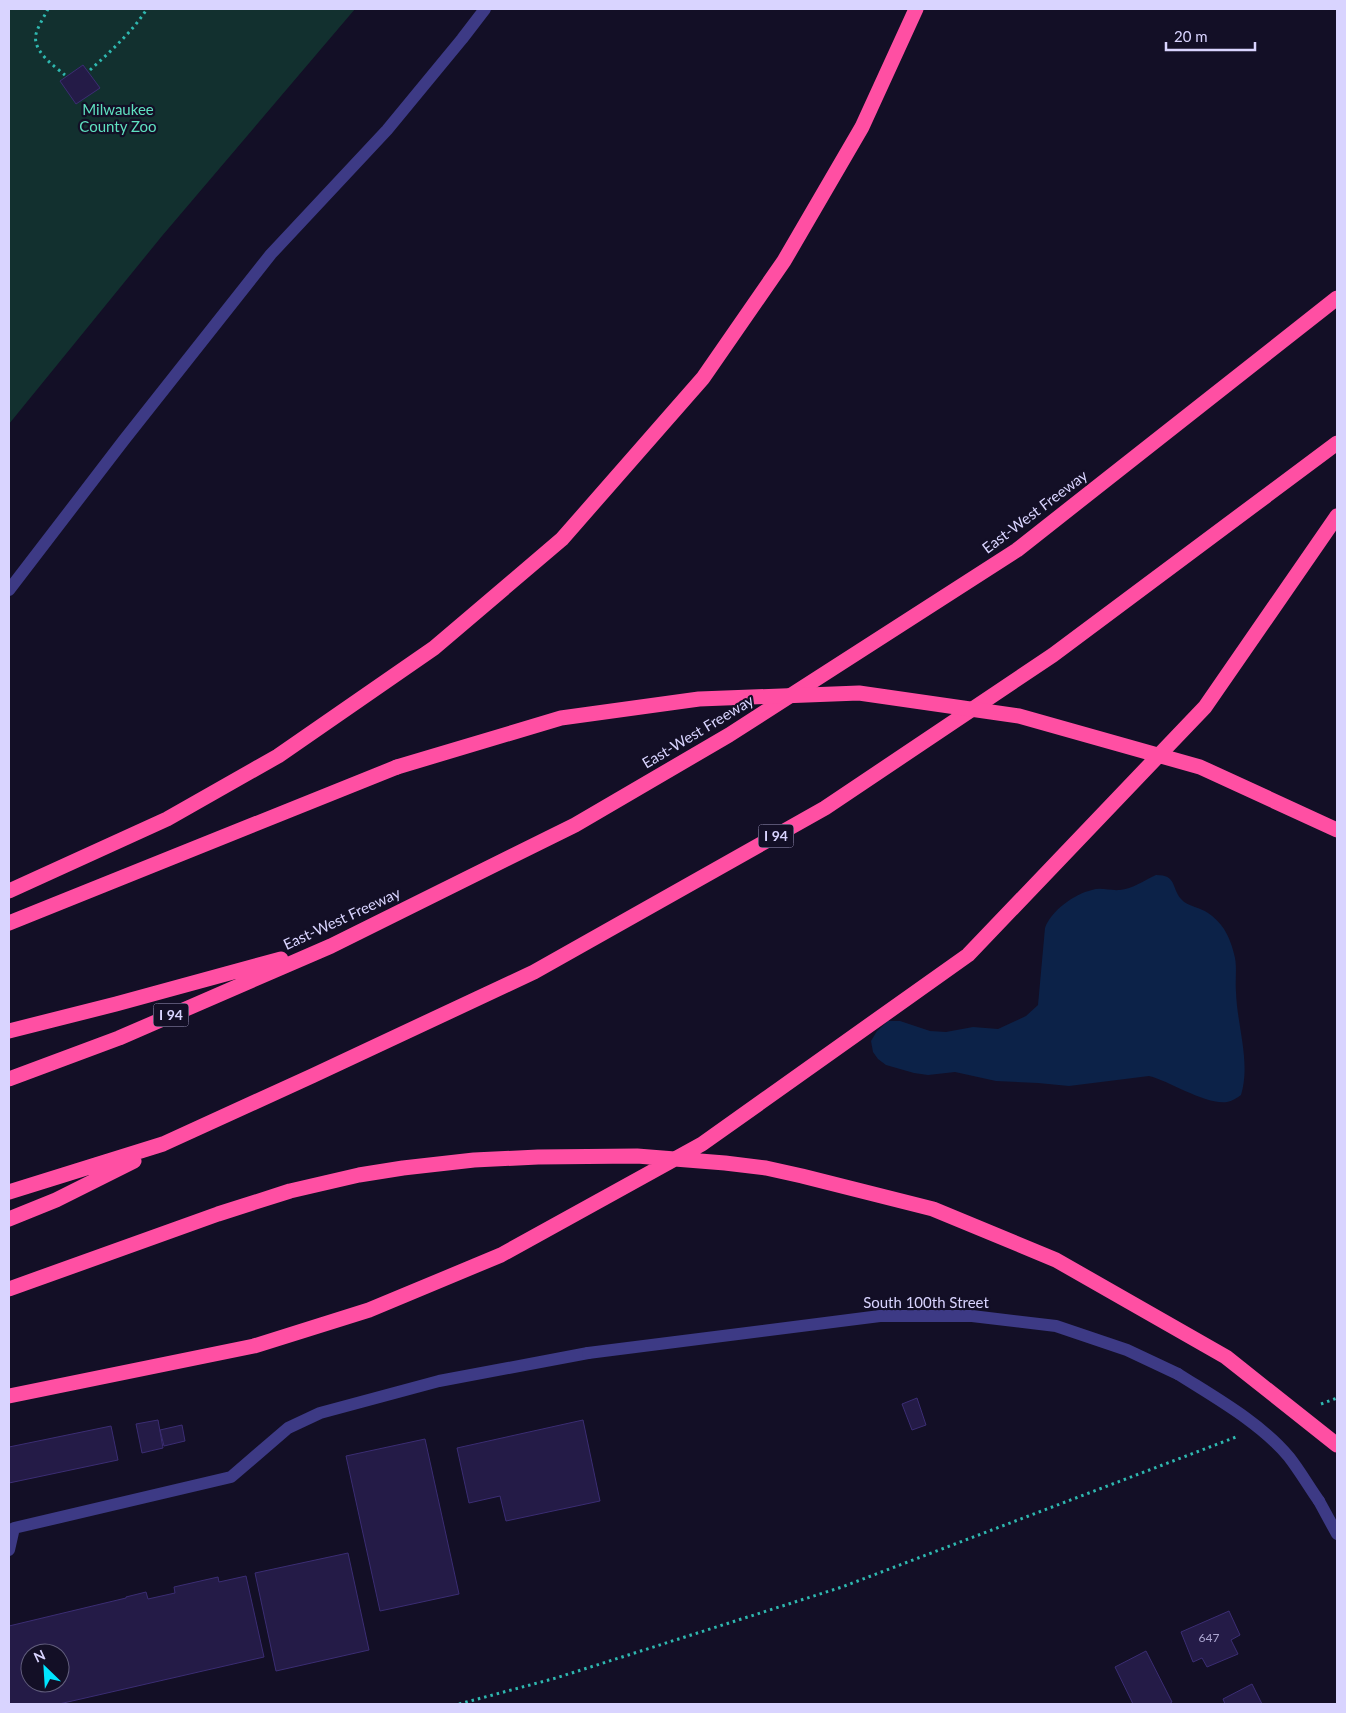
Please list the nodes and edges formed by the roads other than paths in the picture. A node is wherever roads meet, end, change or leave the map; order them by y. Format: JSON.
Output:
{"nodes":[{"id":1,"x":484,"y":9,"type":"edge"},
{"id":2,"x":916,"y":9,"type":"edge"},
{"id":3,"x":1337,"y":293,"type":"edge"},
{"id":4,"x":1337,"y":298,"type":"edge"},
{"id":5,"x":1310,"y":320,"type":"junction"},
{"id":6,"x":1337,"y":443,"type":"edge"},
{"id":7,"x":1337,"y":516,"type":"edge"},
{"id":8,"x":9,"y":590,"type":"edge"},
{"id":9,"x":1337,"y":830,"type":"edge"},
{"id":10,"x":9,"y":891,"type":"edge"},
{"id":11,"x":9,"y":923,"type":"edge"},
{"id":12,"x":331,"y":946,"type":"junction"},
{"id":13,"x":9,"y":1031,"type":"edge"},
{"id":14,"x":9,"y":1079,"type":"edge"},
{"id":15,"x":163,"y":1144,"type":"junction"},
{"id":16,"x":9,"y":1192,"type":"edge"},
{"id":17,"x":9,"y":1220,"type":"edge"},
{"id":18,"x":9,"y":1289,"type":"edge"},
{"id":19,"x":9,"y":1396,"type":"edge"},
{"id":20,"x":1337,"y":1445,"type":"edge"},
{"id":21,"x":1337,"y":1534,"type":"edge"},
{"id":22,"x":9,"y":1550,"type":"edge"}],
"edges":[{"from":1,"to":8,"type":"street"},
{"from":2,"to":10,"type":"highway"},
{"from":3,"to":5,"type":"highway"},
{"from":4,"to":5,"type":"highway","name":"East-West Freeway","number":"I 94"},
{"from":5,"to":12,"type":"highway","name":"East-West Freeway","number":"I 94"},
{"from":6,"to":15,"type":"highway","number":"I 94"},
{"from":7,"to":19,"type":"highway","bridge":true},
{"from":9,"to":11,"type":"highway","bridge":true},
{"from":12,"to":13,"type":"highway"},
{"from":12,"to":14,"type":"highway","name":"East-West Freeway","number":"I 94"},
{"from":15,"to":16,"type":"highway","number":"I 94"},
{"from":15,"to":17,"type":"highway"},
{"from":18,"to":20,"type":"highway","bridge":true},
{"from":21,"to":22,"type":"street","name":"South 100th Street","bridge":true}]}
